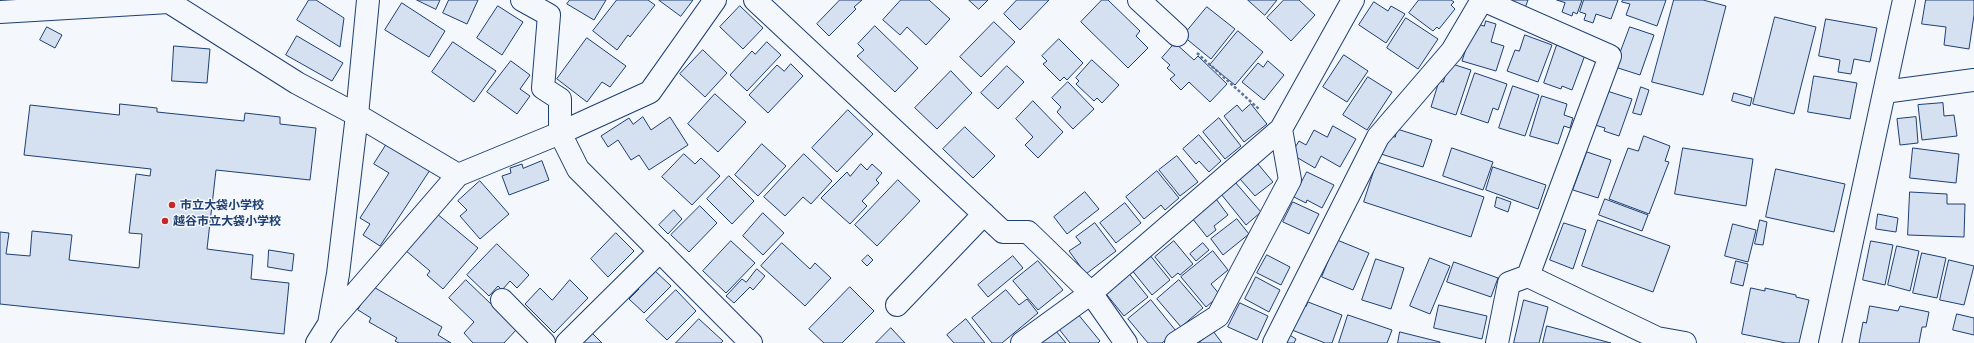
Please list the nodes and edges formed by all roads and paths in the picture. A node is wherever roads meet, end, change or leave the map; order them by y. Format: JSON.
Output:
{"nodes":[{"id":1,"x":368,"y":0,"type":"edge"},
{"id":2,"x":522,"y":0,"type":"edge"},
{"id":3,"x":715,"y":0,"type":"edge"},
{"id":4,"x":755,"y":0,"type":"edge"},
{"id":5,"x":1139,"y":0,"type":"edge"},
{"id":6,"x":1353,"y":0,"type":"edge"},
{"id":7,"x":1483,"y":0,"type":"edge"},
{"id":8,"x":1904,"y":0,"type":"edge"},
{"id":9,"x":169,"y":1,"type":"edge"},
{"id":10,"x":0,"y":12,"type":"edge"},
{"id":11,"x":1177,"y":35,"type":"joint"},
{"id":12,"x":1974,"y":80,"type":"edge"},
{"id":13,"x":1884,"y":92,"type":"junction"},
{"id":14,"x":357,"y":115,"type":"junction"},
{"id":15,"x":1281,"y":129,"type":"junction"},
{"id":16,"x":560,"y":133,"type":"junction"},
{"id":17,"x":458,"y":176,"type":"junction"},
{"id":18,"x":984,"y":214,"type":"junction"},
{"id":19,"x":660,"y":251,"type":"junction"},
{"id":20,"x":1528,"y":276,"type":"junction"},
{"id":21,"x":1090,"y":293,"type":"junction"},
{"id":22,"x":502,"y":300,"type":"dead end"},
{"id":23,"x":897,"y":305,"type":"dead end"},
{"id":24,"x":329,"y":324,"type":"junction"},
{"id":25,"x":1657,"y":340,"type":"edge"},
{"id":26,"x":747,"y":342,"type":"edge"},
{"id":27,"x":317,"y":343,"type":"edge"},
{"id":28,"x":544,"y":343,"type":"edge"},
{"id":29,"x":567,"y":343,"type":"edge"},
{"id":30,"x":1022,"y":343,"type":"edge"},
{"id":31,"x":1126,"y":343,"type":"edge"},
{"id":32,"x":1176,"y":343,"type":"edge"},
{"id":33,"x":1274,"y":343,"type":"edge"},
{"id":34,"x":1497,"y":343,"type":"edge"},
{"id":35,"x":1685,"y":343,"type":"edge"},
{"id":36,"x":1830,"y":343,"type":"edge"}],
"edges":[{"from":1,"to":14,"type":"street"},
{"from":2,"to":16,"type":"street"},
{"from":3,"to":16,"type":"street"},
{"from":4,"to":18,"type":"street"},
{"from":5,"to":11,"type":"street"},
{"from":6,"to":15,"type":"street"},
{"from":7,"to":20,"type":"street"},
{"from":7,"to":33,"type":"street"},
{"from":8,"to":13,"type":"street"},
{"from":9,"to":10,"type":"street"},
{"from":9,"to":14,"type":"street"},
{"from":11,"to":15,"type":"path"},
{"from":12,"to":13,"type":"street"},
{"from":13,"to":36,"type":"street"},
{"from":14,"to":17,"type":"street"},
{"from":14,"to":24,"type":"street"},
{"from":15,"to":21,"type":"street"},
{"from":15,"to":32,"type":"street"},
{"from":16,"to":17,"type":"street"},
{"from":16,"to":19,"type":"street"},
{"from":17,"to":24,"type":"street"},
{"from":18,"to":21,"type":"street"},
{"from":18,"to":23,"type":"street"},
{"from":19,"to":26,"type":"street"},
{"from":19,"to":29,"type":"street"},
{"from":20,"to":25,"type":"street"},
{"from":20,"to":34,"type":"street"},
{"from":21,"to":30,"type":"street"},
{"from":21,"to":31,"type":"street"},
{"from":22,"to":28,"type":"street"},
{"from":24,"to":27,"type":"street"},
{"from":25,"to":35,"type":"street"}]}
